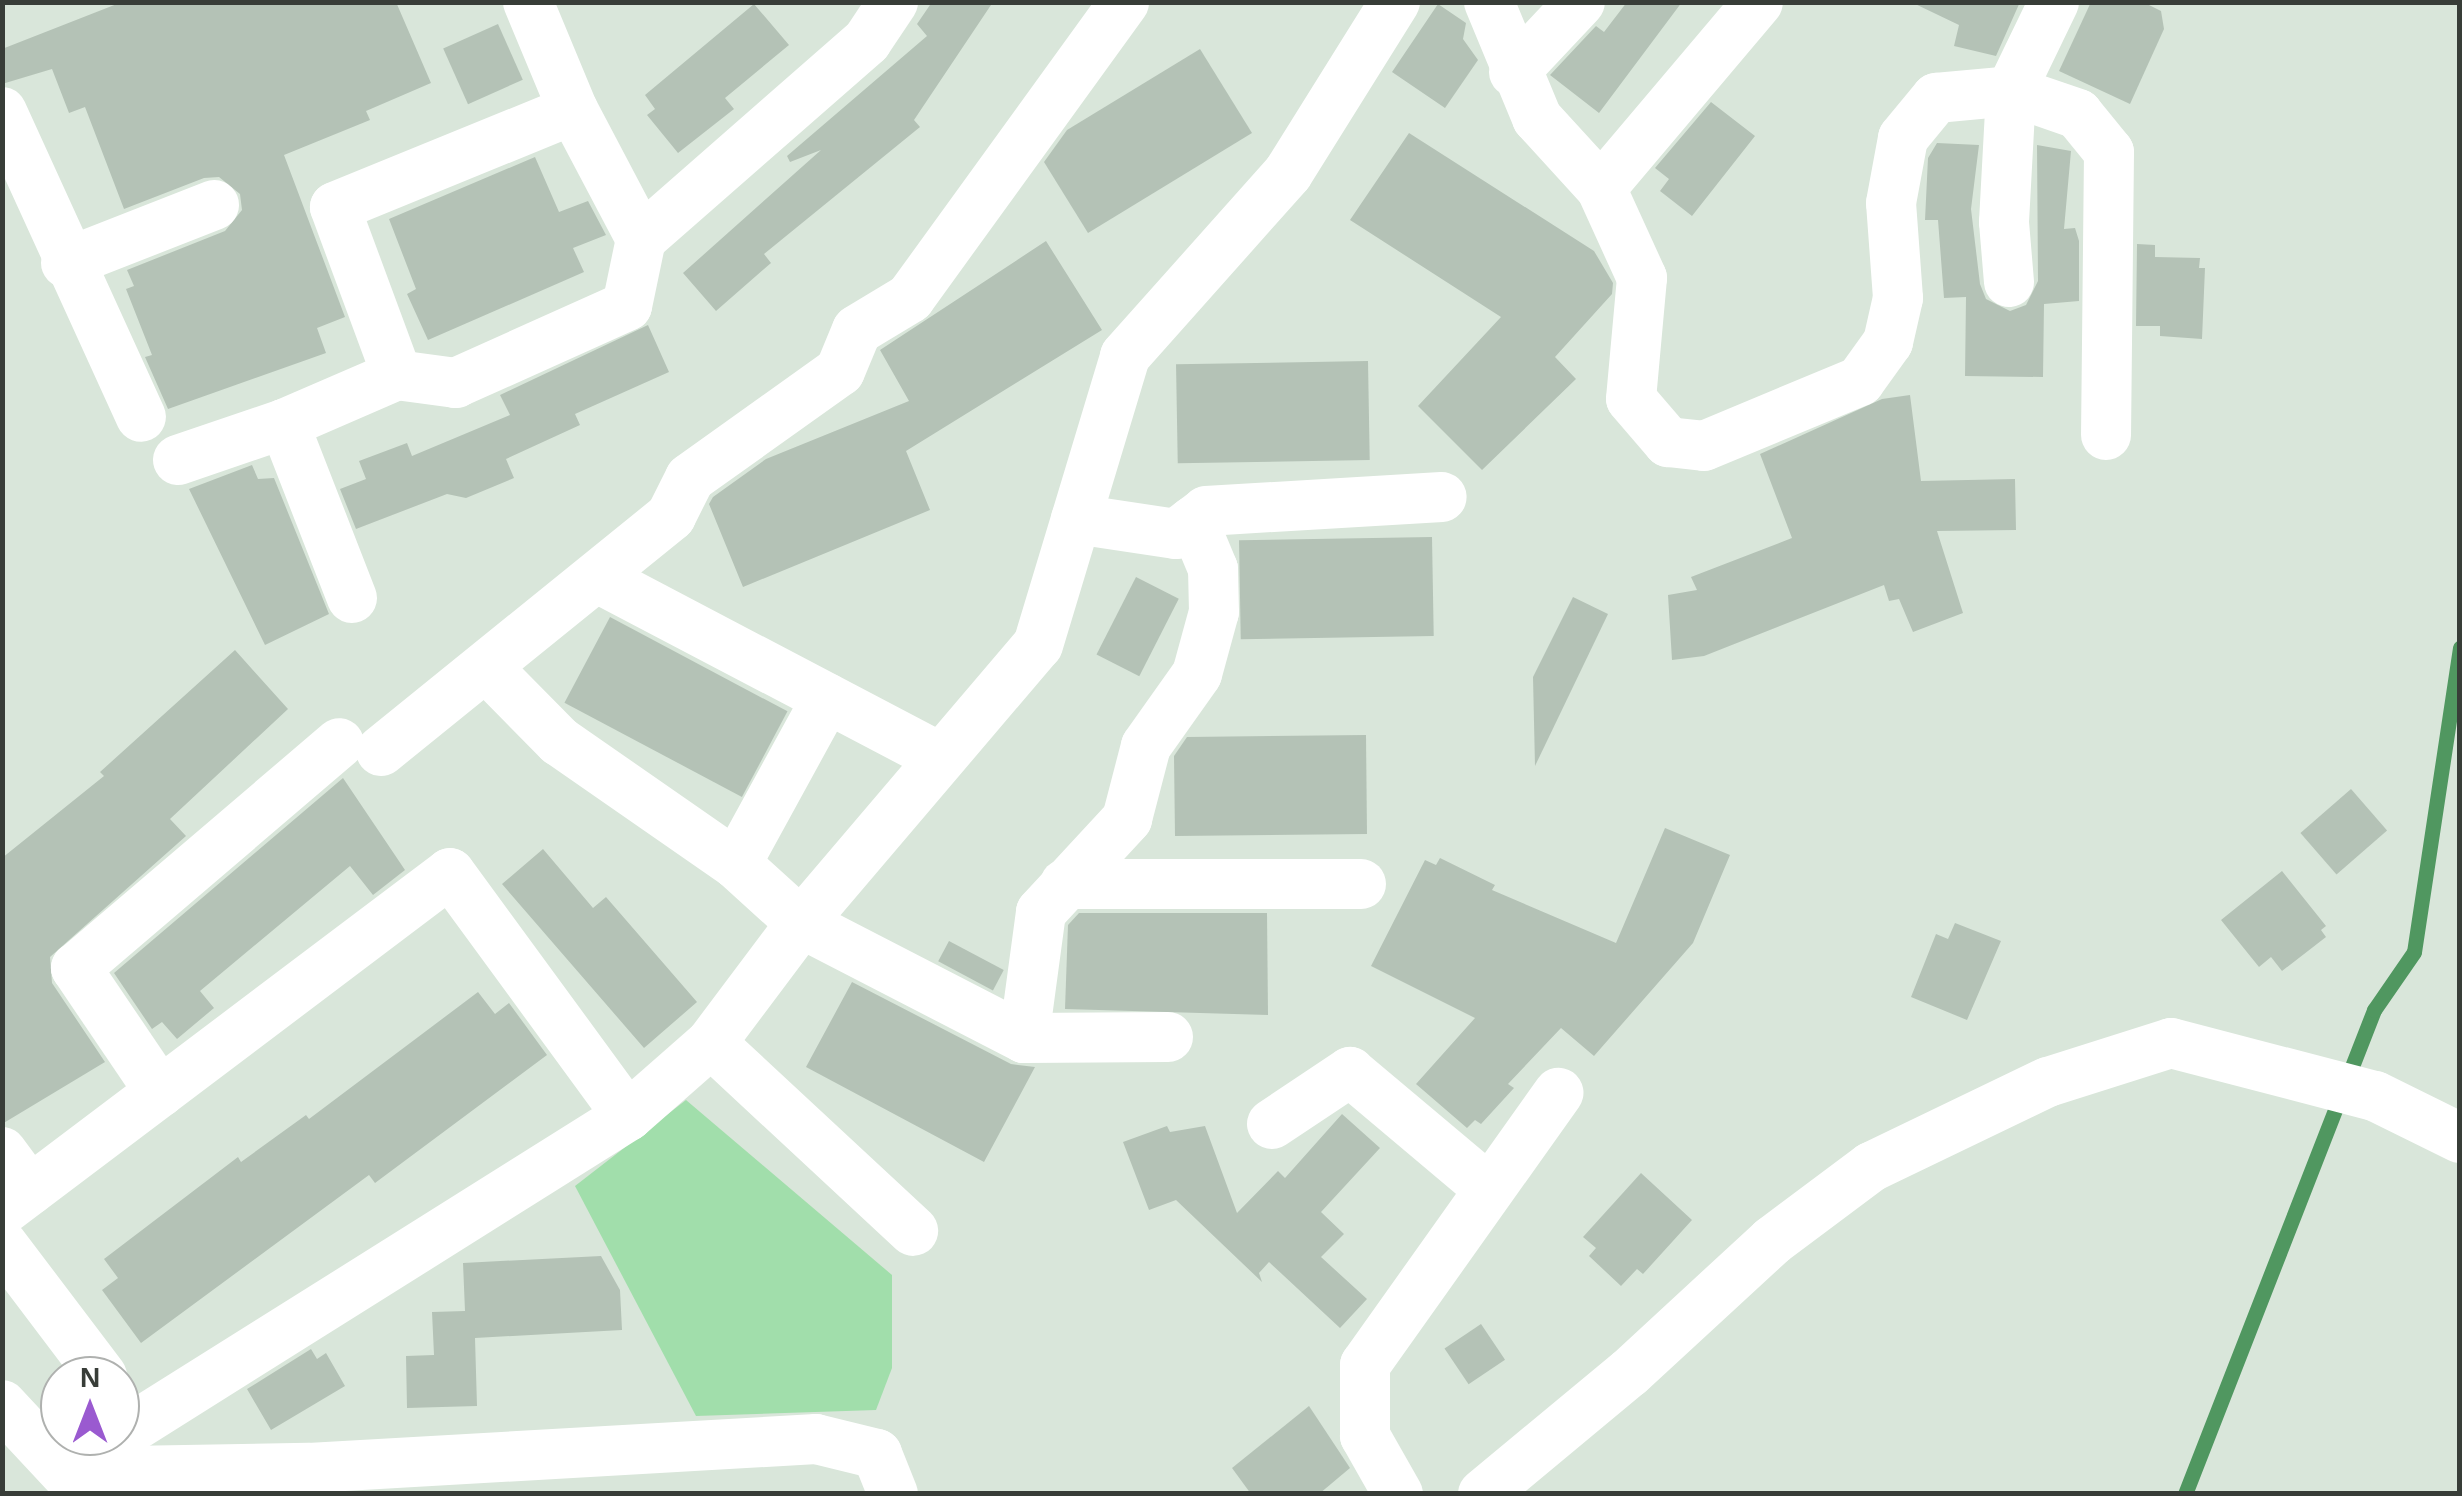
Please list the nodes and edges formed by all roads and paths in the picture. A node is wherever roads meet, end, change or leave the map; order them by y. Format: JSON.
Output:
{"nodes":[{"id":1,"x":528,"y":2,"type":"edge"},
{"id":2,"x":893,"y":2,"type":"edge"},
{"id":3,"x":1124,"y":2,"type":"edge"},
{"id":4,"x":1395,"y":2,"type":"edge"},
{"id":5,"x":1489,"y":2,"type":"edge"},
{"id":6,"x":1580,"y":2,"type":"edge"},
{"id":7,"x":1758,"y":2,"type":"edge"},
{"id":8,"x":2054,"y":2,"type":"edge"},
{"id":9,"x":1514,"y":72,"type":"junction"},
{"id":10,"x":2011,"y":91,"type":"junction"},
{"id":11,"x":574,"y":110,"type":"junction"},
{"id":12,"x":2,"y":112,"type":"edge"},
{"id":13,"x":1601,"y":188,"type":"junction"},
{"id":14,"x":214,"y":205,"type":"dead end"},
{"id":15,"x":640,"y":239,"type":"junction"},
{"id":16,"x":66,"y":263,"type":"junction"},
{"id":17,"x":2010,"y":282,"type":"dead end"},
{"id":18,"x":397,"y":374,"type":"junction"},
{"id":19,"x":141,"y":417,"type":"dead end"},
{"id":20,"x":284,"y":424,"type":"junction"},
{"id":21,"x":2106,"y":435,"type":"dead end"},
{"id":22,"x":178,"y":460,"type":"dead end"},
{"id":23,"x":1442,"y":498,"type":"dead end"},
{"id":24,"x":1076,"y":519,"type":"junction"},
{"id":25,"x":1193,"y":521,"type":"junction"},
{"id":26,"x":598,"y":578,"type":"junction"},
{"id":27,"x":352,"y":598,"type":"dead end"},
{"id":28,"x":488,"y":668,"type":"junction"},
{"id":29,"x":828,"y":698,"type":"junction"},
{"id":30,"x":941,"y":758,"type":"junction"},
{"id":31,"x":736,"y":864,"type":"junction"},
{"id":32,"x":1064,"y":884,"type":"junction"},
{"id":33,"x":1361,"y":884,"type":"dead end"},
{"id":34,"x":801,"y":923,"type":"junction"},
{"id":35,"x":1168,"y":1037,"type":"dead end"},
{"id":36,"x":1024,"y":1038,"type":"junction"},
{"id":37,"x":711,"y":1043,"type":"junction"},
{"id":38,"x":160,"y":1092,"type":"junction"},
{"id":39,"x":1558,"y":1093,"type":"dead end"},
{"id":40,"x":628,"y":1116,"type":"junction"},
{"id":41,"x":1272,"y":1124,"type":"dead end"},
{"id":42,"x":2460,"y":1138,"type":"edge"},
{"id":43,"x":12,"y":1184,"type":"edge"},
{"id":44,"x":1488,"y":1190,"type":"junction"},
{"id":45,"x":913,"y":1231,"type":"dead end"},
{"id":46,"x":2,"y":1244,"type":"edge"},
{"id":47,"x":87,"y":1356,"type":"edge"},
{"id":48,"x":2,"y":1405,"type":"edge"},
{"id":49,"x":140,"y":1413,"type":"edge"},
{"id":50,"x":98,"y":1456,"type":"edge"},
{"id":51,"x":77,"y":1483,"type":"edge"},
{"id":52,"x":894,"y":1494,"type":"edge"},
{"id":53,"x":1398,"y":1494,"type":"edge"},
{"id":54,"x":1483,"y":1494,"type":"edge"}],
"edges":[{"from":1,"to":11,"type":"street"},
{"from":2,"to":15,"type":"street"},
{"from":3,"to":26,"type":"street"},
{"from":4,"to":24,"type":"street"},
{"from":5,"to":9,"type":"street"},
{"from":6,"to":9,"type":"street"},
{"from":7,"to":13,"type":"street"},
{"from":8,"to":10,"type":"street"},
{"from":9,"to":13,"type":"street"},
{"from":10,"to":13,"type":"street"},
{"from":10,"to":17,"type":"street"},
{"from":10,"to":21,"type":"street"},
{"from":11,"to":15,"type":"street"},
{"from":11,"to":18,"type":"street"},
{"from":12,"to":16,"type":"street"},
{"from":14,"to":16,"type":"street"},
{"from":15,"to":18,"type":"street"},
{"from":16,"to":19,"type":"street"},
{"from":18,"to":20,"type":"street"},
{"from":20,"to":22,"type":"street"},
{"from":20,"to":27,"type":"street"},
{"from":23,"to":25,"type":"street"},
{"from":24,"to":25,"type":"street"},
{"from":24,"to":30,"type":"street"},
{"from":25,"to":32,"type":"street"},
{"from":26,"to":28,"type":"street"},
{"from":26,"to":29,"type":"street"},
{"from":28,"to":31,"type":"street"},
{"from":28,"to":38,"type":"street"},
{"from":29,"to":30,"type":"street"},
{"from":29,"to":31,"type":"street"},
{"from":30,"to":34,"type":"street"},
{"from":31,"to":34,"type":"street"},
{"from":32,"to":33,"type":"street"},
{"from":32,"to":36,"type":"street"},
{"from":34,"to":36,"type":"street"},
{"from":34,"to":37,"type":"street"},
{"from":35,"to":36,"type":"street"},
{"from":37,"to":40,"type":"street"},
{"from":37,"to":45,"type":"street"},
{"from":38,"to":40,"type":"street"},
{"from":38,"to":43,"type":"street"},
{"from":39,"to":44,"type":"street"},
{"from":40,"to":49,"type":"street"},
{"from":41,"to":44,"type":"street"},
{"from":42,"to":54,"type":"street"},
{"from":44,"to":53,"type":"street"},
{"from":46,"to":47,"type":"street"},
{"from":48,"to":51,"type":"street"},
{"from":50,"to":51,"type":"street"},
{"from":51,"to":52,"type":"street"}]}
